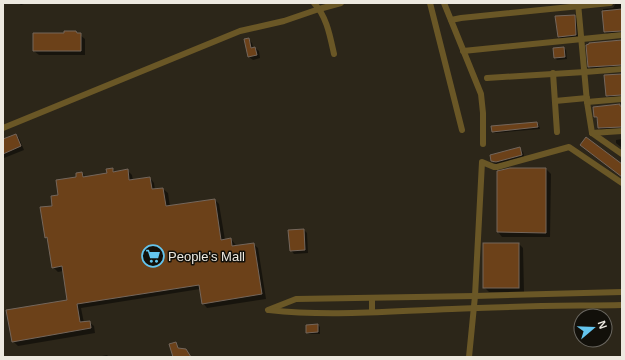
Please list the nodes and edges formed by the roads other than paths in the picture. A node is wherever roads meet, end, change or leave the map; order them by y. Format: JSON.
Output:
{"nodes":[{"id":1,"x":314,"y":3,"type":"edge"},
{"id":2,"x":341,"y":3,"type":"edge"},
{"id":3,"x":430,"y":3,"type":"edge"},
{"id":4,"x":444,"y":3,"type":"edge"},
{"id":5,"x":610,"y":3,"type":"edge"},
{"id":6,"x":578,"y":5,"type":"edge"},
{"id":7,"x":319,"y":9,"type":"junction"},
{"id":8,"x":451,"y":20,"type":"junction"},
{"id":9,"x":622,"y":35,"type":"edge"},
{"id":10,"x":582,"y":38,"type":"junction"},
{"id":11,"x":463,"y":50,"type":"junction"},
{"id":12,"x":334,"y":54,"type":"dead end"},
{"id":13,"x":622,"y":68,"type":"edge"},
{"id":14,"x":585,"y":72,"type":"junction"},
{"id":15,"x":552,"y":73,"type":"junction"},
{"id":16,"x":487,"y":78,"type":"dead end"},
{"id":17,"x":622,"y":99,"type":"edge"},
{"id":18,"x":587,"y":100,"type":"junction"},
{"id":19,"x":555,"y":101,"type":"junction"},
{"id":20,"x":3,"y":128,"type":"edge"},
{"id":21,"x":462,"y":130,"type":"dead end"},
{"id":22,"x":622,"y":131,"type":"edge"},
{"id":23,"x":557,"y":132,"type":"dead end"},
{"id":24,"x":592,"y":132,"type":"junction"},
{"id":25,"x":483,"y":144,"type":"dead end"},
{"id":26,"x":622,"y":154,"type":"edge"},
{"id":27,"x":622,"y":183,"type":"edge"},
{"id":28,"x":622,"y":292,"type":"edge"},
{"id":29,"x":475,"y":296,"type":"junction"},
{"id":30,"x":372,"y":298,"type":"junction"},
{"id":31,"x":386,"y":298,"type":"junction"},
{"id":32,"x":622,"y":305,"type":"edge"},
{"id":33,"x":473,"y":308,"type":"junction"},
{"id":34,"x":372,"y":312,"type":"junction"},
{"id":35,"x":387,"y":312,"type":"junction"},
{"id":36,"x":469,"y":357,"type":"edge"}],
"edges":[{"from":1,"to":7,"type":"street"},
{"from":2,"to":7,"type":"street"},
{"from":3,"to":21,"type":"street"},
{"from":4,"to":8,"type":"street"},
{"from":5,"to":6,"type":"street"},
{"from":6,"to":8,"type":"street"},
{"from":6,"to":10,"type":"street"},
{"from":7,"to":12,"type":"street"},
{"from":7,"to":20,"type":"street"},
{"from":8,"to":11,"type":"street"},
{"from":9,"to":10,"type":"street"},
{"from":10,"to":11,"type":"street"},
{"from":10,"to":14,"type":"street"},
{"from":11,"to":25,"type":"street"},
{"from":13,"to":14,"type":"street"},
{"from":14,"to":15,"type":"street"},
{"from":14,"to":18,"type":"street"},
{"from":15,"to":16,"type":"street"},
{"from":15,"to":19,"type":"street"},
{"from":17,"to":18,"type":"street"},
{"from":18,"to":19,"type":"street"},
{"from":18,"to":24,"type":"street"},
{"from":19,"to":23,"type":"street"},
{"from":22,"to":24,"type":"street"},
{"from":24,"to":26,"type":"street"},
{"from":27,"to":29,"type":"street"},
{"from":28,"to":29,"type":"street"},
{"from":29,"to":31,"type":"street"},
{"from":29,"to":33,"type":"street"},
{"from":30,"to":31,"type":"street"},
{"from":30,"to":34,"type":"street"},
{"from":30,"to":34,"type":"street"},
{"from":31,"to":35,"type":"street"},
{"from":32,"to":33,"type":"street"},
{"from":33,"to":35,"type":"street"},
{"from":33,"to":36,"type":"street"},
{"from":34,"to":35,"type":"street"}]}
